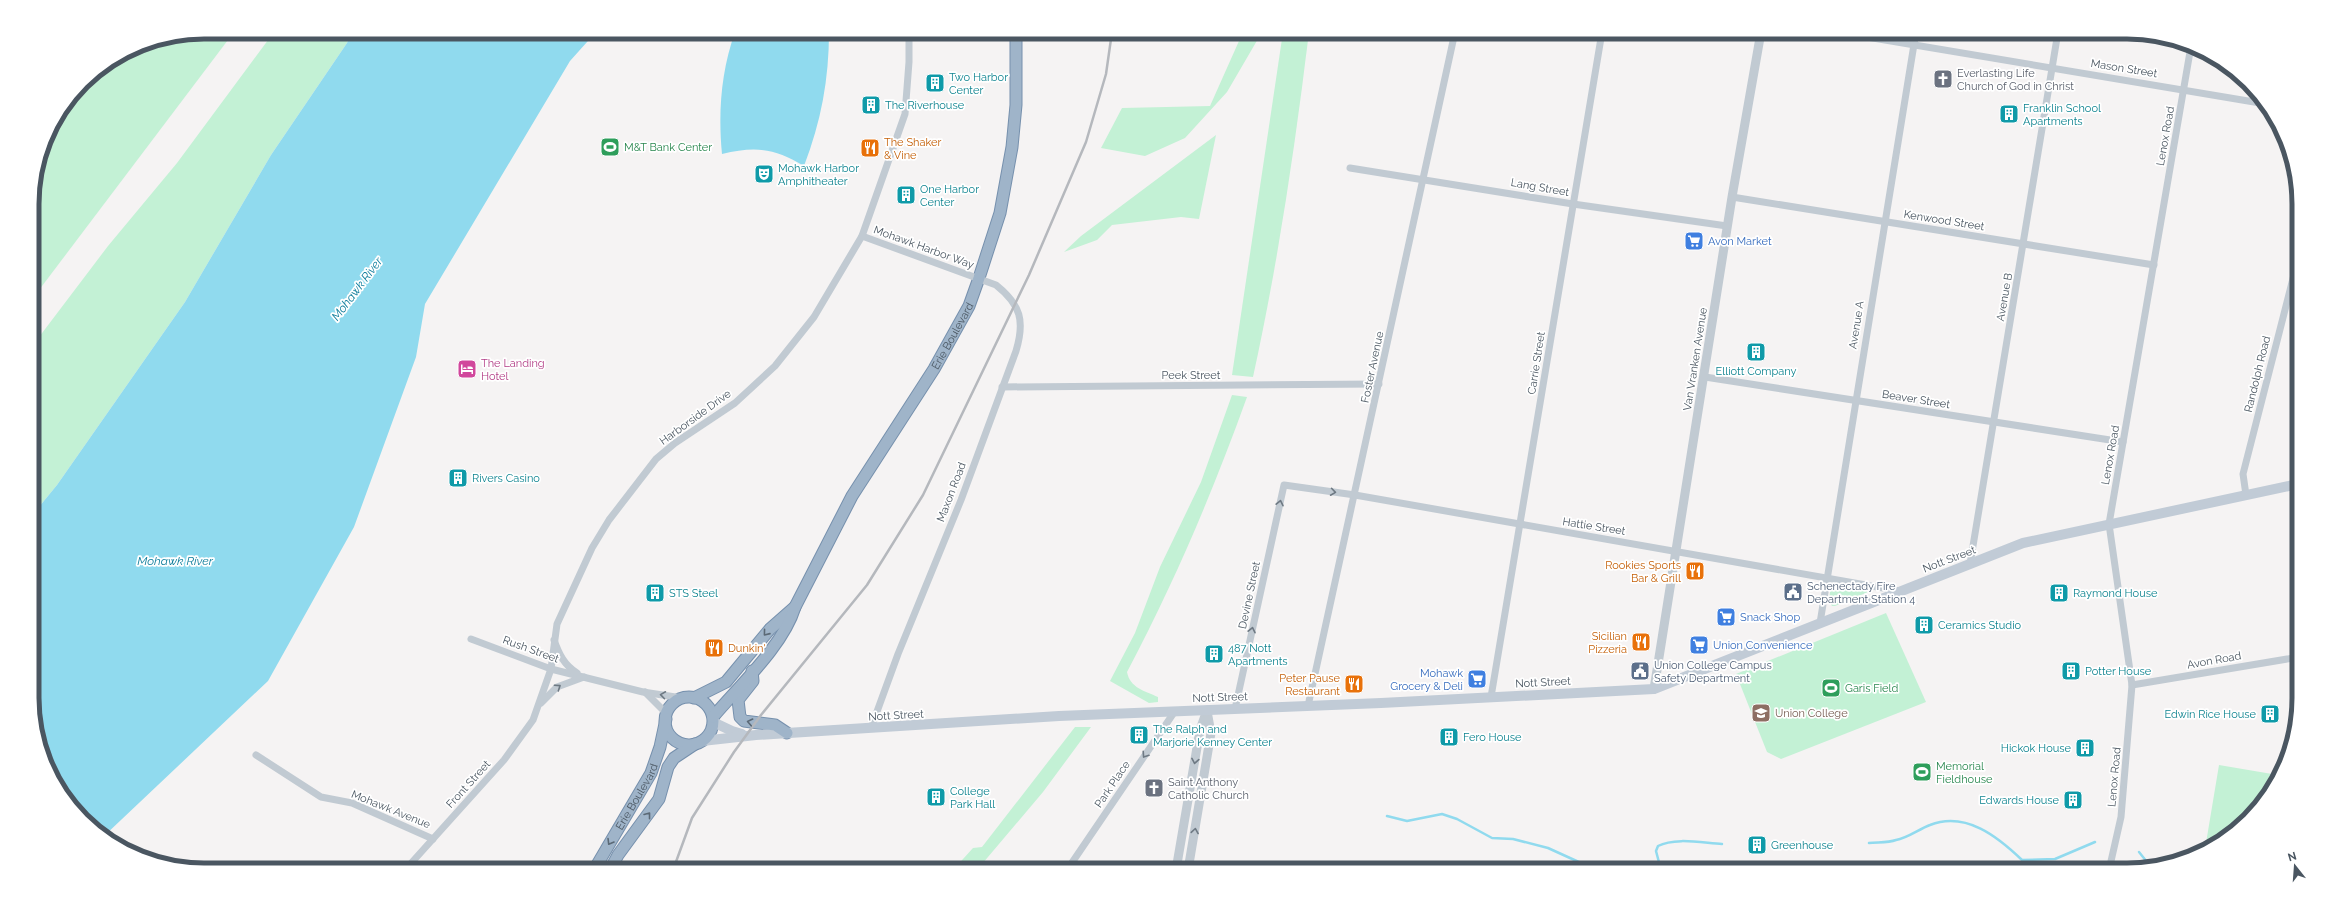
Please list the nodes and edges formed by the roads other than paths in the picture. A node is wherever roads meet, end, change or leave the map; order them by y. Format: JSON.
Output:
{"nodes":[{"id":1,"x":909,"y":39,"type":"edge"},
{"id":2,"x":1016,"y":39,"type":"edge"},
{"id":3,"x":1453,"y":39,"type":"edge"},
{"id":4,"x":1601,"y":39,"type":"edge"},
{"id":5,"x":1759,"y":39,"type":"edge"},
{"id":6,"x":1878,"y":39,"type":"edge"},
{"id":7,"x":1915,"y":39,"type":"edge"},
{"id":8,"x":2057,"y":39,"type":"edge"},
{"id":9,"x":1914,"y":45,"type":"junction"},
{"id":10,"x":2190,"y":52,"type":"edge"},
{"id":11,"x":2052,"y":68,"type":"junction"},
{"id":12,"x":2184,"y":88,"type":"junction"},
{"id":13,"x":2257,"y":102,"type":"edge"},
{"id":14,"x":1350,"y":168,"type":"dead end"},
{"id":15,"x":1423,"y":178,"type":"junction"},
{"id":16,"x":1732,"y":197,"type":"junction"},
{"id":17,"x":1573,"y":204,"type":"junction"},
{"id":18,"x":1884,"y":222,"type":"junction"},
{"id":19,"x":1727,"y":226,"type":"junction"},
{"id":20,"x":862,"y":236,"type":"junction"},
{"id":21,"x":2024,"y":244,"type":"junction"},
{"id":22,"x":2154,"y":265,"type":"junction"},
{"id":23,"x":980,"y":278,"type":"junction"},
{"id":24,"x":2292,"y":282,"type":"edge"},
{"id":25,"x":1705,"y":378,"type":"junction"},
{"id":26,"x":1379,"y":384,"type":"junction"},
{"id":27,"x":1002,"y":387,"type":"junction"},
{"id":28,"x":1855,"y":400,"type":"junction"},
{"id":29,"x":1994,"y":422,"type":"junction"},
{"id":30,"x":2124,"y":442,"type":"junction"},
{"id":31,"x":1284,"y":485,"type":"joint"},
{"id":32,"x":2292,"y":485,"type":"edge"},
{"id":33,"x":1355,"y":494,"type":"junction"},
{"id":34,"x":2246,"y":495,"type":"junction"},
{"id":35,"x":2109,"y":524,"type":"junction"},
{"id":36,"x":1520,"y":525,"type":"junction"},
{"id":37,"x":1677,"y":551,"type":"junction"},
{"id":38,"x":1970,"y":564,"type":"junction"},
{"id":39,"x":1827,"y":577,"type":"junction"},
{"id":40,"x":1900,"y":591,"type":"junction"},
{"id":41,"x":795,"y":607,"type":"junction"},
{"id":42,"x":1820,"y":623,"type":"junction"},
{"id":43,"x":472,"y":639,"type":"dead end"},
{"id":44,"x":554,"y":640,"type":"junction"},
{"id":45,"x":2292,"y":658,"type":"edge"},
{"id":46,"x":550,"y":669,"type":"junction"},
{"id":47,"x":752,"y":671,"type":"junction"},
{"id":48,"x":584,"y":677,"type":"junction"},
{"id":49,"x":2132,"y":685,"type":"junction"},
{"id":50,"x":1654,"y":689,"type":"junction"},
{"id":51,"x":645,"y":692,"type":"junction"},
{"id":52,"x":1491,"y":697,"type":"junction"},
{"id":53,"x":682,"y":698,"type":"junction"},
{"id":54,"x":694,"y":698,"type":"junction"},
{"id":55,"x":1308,"y":706,"type":"junction"},
{"id":56,"x":538,"y":707,"type":"junction"},
{"id":57,"x":1235,"y":709,"type":"junction"},
{"id":58,"x":1207,"y":710,"type":"junction"},
{"id":59,"x":1175,"y":711,"type":"junction"},
{"id":60,"x":666,"y":716,"type":"junction"},
{"id":61,"x":713,"y":719,"type":"junction"},
{"id":62,"x":871,"y":728,"type":"junction"},
{"id":63,"x":787,"y":733,"type":"junction"},
{"id":64,"x":756,"y":734,"type":"junction"},
{"id":65,"x":699,"y":742,"type":"junction"},
{"id":66,"x":256,"y":756,"type":"dead end"},
{"id":67,"x":433,"y":839,"type":"junction"},
{"id":68,"x":411,"y":863,"type":"edge"},
{"id":69,"x":598,"y":863,"type":"edge"},
{"id":70,"x":614,"y":863,"type":"edge"},
{"id":71,"x":1073,"y":863,"type":"edge"},
{"id":72,"x":1177,"y":863,"type":"edge"},
{"id":73,"x":1189,"y":863,"type":"edge"},
{"id":74,"x":2111,"y":863,"type":"edge"}],
"edges":[{"from":1,"to":20,"type":"street","name":"Harborside Drive"},
{"from":2,"to":23,"type":"highway","name":"Erie Boulevard"},
{"from":3,"to":15,"type":"street","name":"Foster Avenue"},
{"from":4,"to":17,"type":"street","name":"Carrie Street"},
{"from":5,"to":16,"type":"street","name":"Van Vranken Avenue"},
{"from":6,"to":9,"type":"street","name":"Mason Street"},
{"from":7,"to":9,"type":"street","name":"Avenue A"},
{"from":8,"to":11,"type":"street","name":"Avenue B"},
{"from":9,"to":11,"type":"street","name":"Mason Street"},
{"from":9,"to":18,"type":"street","name":"Avenue A"},
{"from":10,"to":12,"type":"street","name":"Lenox Road"},
{"from":11,"to":12,"type":"street","name":"Mason Street"},
{"from":11,"to":21,"type":"street","name":"Avenue B"},
{"from":12,"to":13,"type":"street","name":"Mason Street"},
{"from":12,"to":22,"type":"street","name":"Lenox Road"},
{"from":14,"to":15,"type":"street","name":"Lang Street"},
{"from":15,"to":17,"type":"street","name":"Lang Street"},
{"from":15,"to":26,"type":"street","name":"Foster Avenue"},
{"from":16,"to":18,"type":"street","name":"Kenwood Street"},
{"from":16,"to":19,"type":"street","name":"Van Vranken Avenue"},
{"from":17,"to":19,"type":"street","name":"Lang Street"},
{"from":17,"to":36,"type":"street","name":"Carrie Street"},
{"from":18,"to":21,"type":"street","name":"Kenwood Street"},
{"from":18,"to":28,"type":"street","name":"Avenue A"},
{"from":19,"to":25,"type":"street","name":"Van Vranken Avenue"},
{"from":20,"to":23,"type":"street","name":"Mohawk Harbor Way"},
{"from":20,"to":44,"type":"street","name":"Harborside Drive"},
{"from":21,"to":22,"type":"street","name":"Kenwood Street"},
{"from":21,"to":29,"type":"street","name":"Avenue B"},
{"from":22,"to":30,"type":"street","name":"Lenox Road"},
{"from":23,"to":27,"type":"street","name":"Maxon Road"},
{"from":23,"to":41,"type":"highway","name":"Erie Boulevard"},
{"from":24,"to":34,"type":"street","name":"Randolph Road"},
{"from":25,"to":28,"type":"street","name":"Beaver Street"},
{"from":25,"to":37,"type":"street","name":"Van Vranken Avenue"},
{"from":26,"to":27,"type":"street","name":"Peek Street"},
{"from":26,"to":33,"type":"street","name":"Foster Avenue"},
{"from":27,"to":62,"type":"street","name":"Maxon Road"},
{"from":28,"to":29,"type":"street","name":"Beaver Street"},
{"from":28,"to":39,"type":"street","name":"Avenue A"},
{"from":29,"to":30,"type":"street","name":"Beaver Street"},
{"from":29,"to":38,"type":"street","name":"Avenue B"},
{"from":30,"to":35,"type":"street","name":"Lenox Road"},
{"from":31,"to":33,"type":"street","name":"Hattie Street","one_way":true},
{"from":57,"to":31,"type":"street","name":"Devine Street","one_way":true},
{"from":32,"to":34,"type":"main road","name":"Nott Street"},
{"from":33,"to":36,"type":"street","name":"Hattie Street"},
{"from":33,"to":55,"type":"street","name":"Foster Avenue"},
{"from":34,"to":35,"type":"main road","name":"Nott Street"},
{"from":35,"to":38,"type":"main road","name":"Nott Street"},
{"from":35,"to":49,"type":"street","name":"Lenox Road"},
{"from":36,"to":37,"type":"street","name":"Hattie Street"},
{"from":36,"to":52,"type":"street","name":"Carrie Street"},
{"from":37,"to":39,"type":"street","name":"Hattie Street"},
{"from":37,"to":50,"type":"street","name":"Van Vranken Avenue"},
{"from":38,"to":40,"type":"main road","name":"Nott Street"},
{"from":39,"to":40,"type":"street","name":"Hattie Street"},
{"from":39,"to":42,"type":"street","name":"Avenue A"},
{"from":40,"to":42,"type":"main road","name":"Nott Street"},
{"from":41,"to":47,"type":"highway","name":"Erie Boulevard"},
{"from":41,"to":54,"type":"highway","name":"Erie Boulevard","one_way":true},
{"from":42,"to":50,"type":"main road","name":"Nott Street"},
{"from":43,"to":46,"type":"street","name":"Rush Street"},
{"from":44,"to":46,"type":"street","name":"Harborside Drive"},
{"from":44,"to":48,"type":"street","name":"Rush Street"},
{"from":45,"to":49,"type":"street","name":"Avon Road"},
{"from":46,"to":48,"type":"street","name":"Rush Street"},
{"from":46,"to":56,"type":"street","name":"Front Street"},
{"from":47,"to":61,"type":"highway","name":"Erie Boulevard"},
{"from":63,"to":47,"type":"highway","one_way":true},
{"from":48,"to":51,"type":"street","name":"Rush Street"},
{"from":56,"to":48,"type":"street","name":"Front Street","one_way":true},
{"from":49,"to":74,"type":"street","name":"Lenox Road"},
{"from":50,"to":52,"type":"main road","name":"Nott Street"},
{"from":53,"to":51,"type":"street","name":"Rush Street","one_way":true},
{"from":51,"to":60,"type":"street"},
{"from":52,"to":55,"type":"main road","name":"Nott Street"},
{"from":53,"to":54,"type":"highway"},
{"from":53,"to":60,"type":"highway"},
{"from":54,"to":61,"type":"highway"},
{"from":55,"to":57,"type":"main road","name":"Nott Street"},
{"from":56,"to":67,"type":"street","name":"Front Street"},
{"from":57,"to":58,"type":"main road","name":"Nott Street"},
{"from":58,"to":59,"type":"main road","name":"Nott Street"},
{"from":58,"to":72,"type":"street","one_way":true},
{"from":73,"to":58,"type":"street","one_way":true},
{"from":59,"to":62,"type":"main road","name":"Nott Street"},
{"from":59,"to":71,"type":"street","name":"Park Place","one_way":true},
{"from":60,"to":65,"type":"highway"},
{"from":60,"to":69,"type":"highway","name":"Erie Boulevard","one_way":true},
{"from":61,"to":64,"type":"main road","name":"Nott Street"},
{"from":61,"to":65,"type":"highway"},
{"from":62,"to":63,"type":"main road","name":"Nott Street"},
{"from":63,"to":64,"type":"main road","name":"Nott Street"},
{"from":64,"to":65,"type":"main road","name":"Nott Street"},
{"from":70,"to":65,"type":"highway","name":"Erie Boulevard","one_way":true},
{"from":66,"to":67,"type":"street","name":"Mohawk Avenue"},
{"from":67,"to":68,"type":"street","name":"Front Street"}]}
